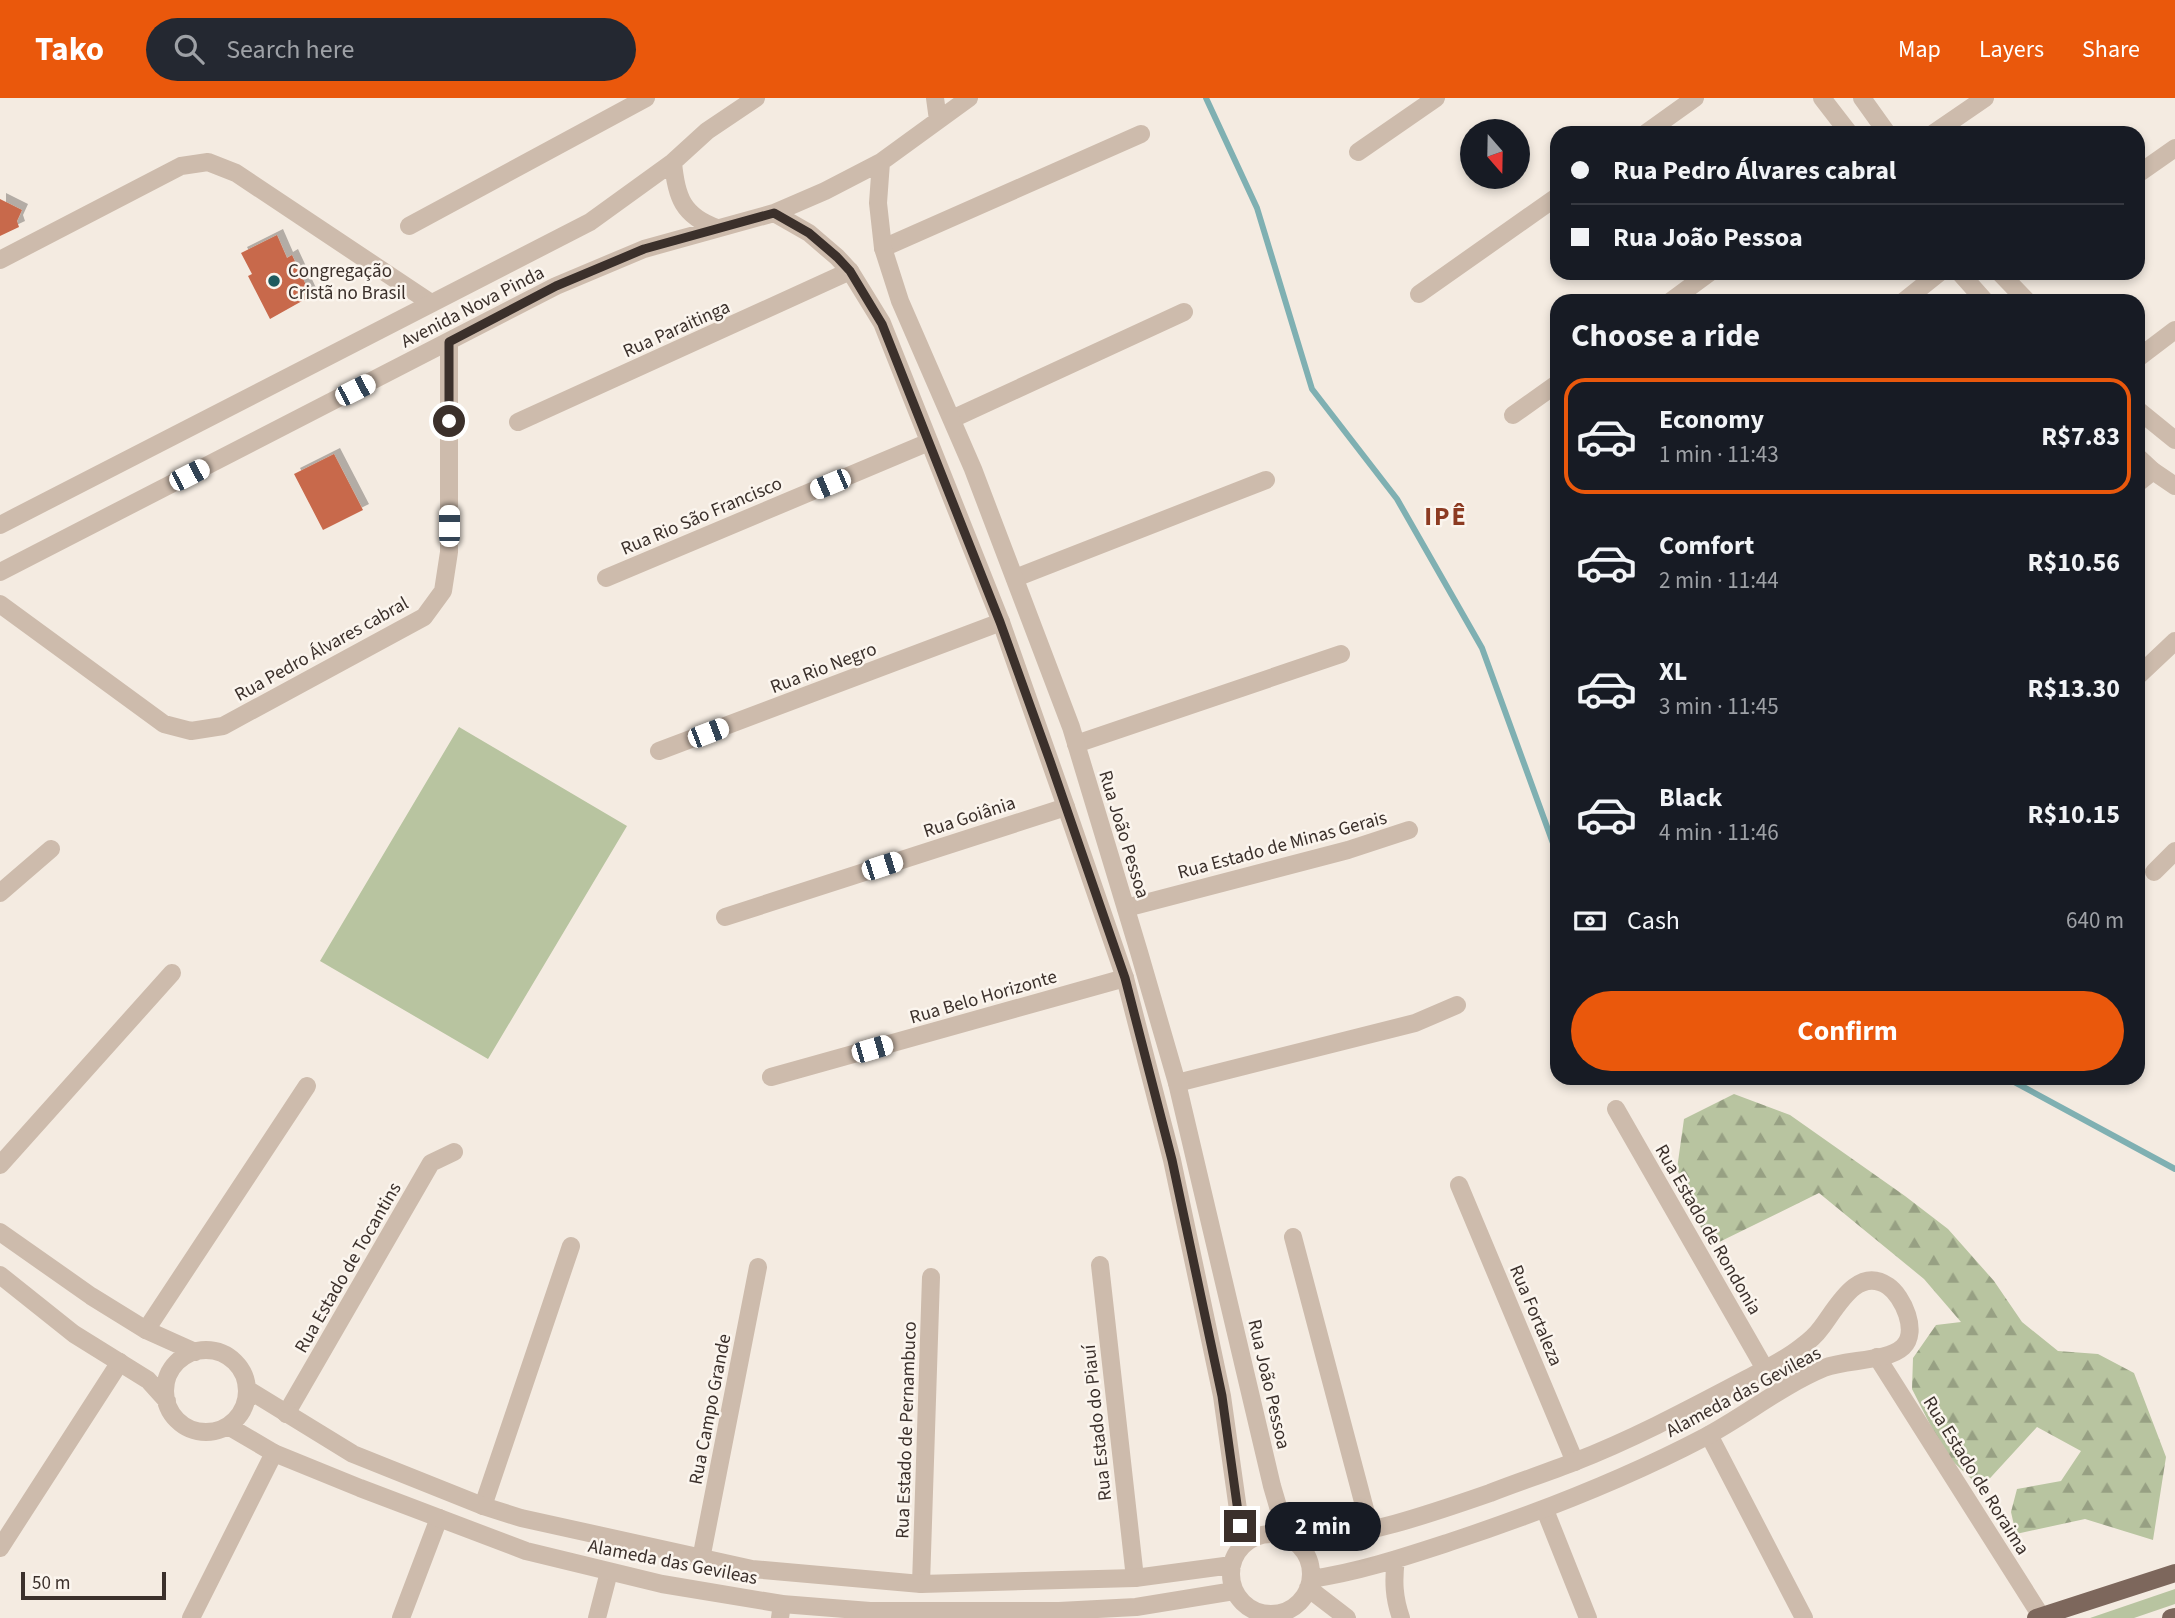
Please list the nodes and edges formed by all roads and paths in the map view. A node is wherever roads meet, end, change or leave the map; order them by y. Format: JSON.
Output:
{"nodes":[{"id":1,"x":646,"y":98,"type":"edge"},
{"id":2,"x":934,"y":98,"type":"edge"},
{"id":3,"x":969,"y":98,"type":"edge"},
{"id":4,"x":1436,"y":98,"type":"edge"},
{"id":5,"x":1695,"y":98,"type":"edge"},
{"id":6,"x":1822,"y":98,"type":"edge"},
{"id":7,"x":1862,"y":98,"type":"edge"},
{"id":8,"x":1985,"y":98,"type":"edge"},
{"id":9,"x":751,"y":99,"type":"edge"},
{"id":10,"x":938,"y":120,"type":"junction"},
{"id":11,"x":1656,"y":126,"type":"edge"},
{"id":12,"x":1844,"y":126,"type":"edge"},
{"id":13,"x":1882,"y":126,"type":"edge"},
{"id":14,"x":1944,"y":126,"type":"edge"},
{"id":15,"x":1141,"y":134,"type":"dead end"},
{"id":16,"x":2175,"y":148,"type":"edge"},
{"id":17,"x":1358,"y":152,"type":"dead end"},
{"id":18,"x":673,"y":162,"type":"junction"},
{"id":19,"x":881,"y":162,"type":"junction"},
{"id":20,"x":2145,"y":169,"type":"edge"},
{"id":21,"x":1550,"y":202,"type":"edge"},
{"id":22,"x":774,"y":213,"type":"junction"},
{"id":23,"x":409,"y":226,"type":"dead end"},
{"id":24,"x":717,"y":228,"type":"junction"},
{"id":25,"x":883,"y":247,"type":"junction"},
{"id":26,"x":0,"y":260,"type":"edge"},
{"id":27,"x":850,"y":271,"type":"junction"},
{"id":28,"x":1700,"y":280,"type":"edge"},
{"id":29,"x":1930,"y":280,"type":"edge"},
{"id":30,"x":1966,"y":280,"type":"edge"},
{"id":31,"x":2007,"y":280,"type":"edge"},
{"id":32,"x":1419,"y":293,"type":"dead end"},
{"id":33,"x":1680,"y":294,"type":"edge"},
{"id":34,"x":1913,"y":294,"type":"edge"},
{"id":35,"x":1979,"y":294,"type":"edge"},
{"id":36,"x":2020,"y":294,"type":"edge"},
{"id":37,"x":430,"y":303,"type":"junction"},
{"id":38,"x":1184,"y":312,"type":"dead end"},
{"id":39,"x":2175,"y":330,"type":"edge"},
{"id":40,"x":449,"y":342,"type":"junction"},
{"id":41,"x":2145,"y":353,"type":"edge"},
{"id":42,"x":1550,"y":389,"type":"edge"},
{"id":43,"x":1513,"y":415,"type":"dead end"},
{"id":44,"x":2145,"y":416,"type":"edge"},
{"id":45,"x":952,"y":419,"type":"junction"},
{"id":46,"x":518,"y":422,"type":"dead end"},
{"id":47,"x":2175,"y":440,"type":"edge"},
{"id":48,"x":929,"y":442,"type":"junction"},
{"id":49,"x":2145,"y":464,"type":"edge"},
{"id":50,"x":2153,"y":471,"type":"junction"},
{"id":51,"x":2145,"y":477,"type":"edge"},
{"id":52,"x":1266,"y":480,"type":"dead end"},
{"id":53,"x":2175,"y":486,"type":"edge"},
{"id":54,"x":0,"y":525,"type":"edge"},
{"id":55,"x":0,"y":572,"type":"edge"},
{"id":56,"x":606,"y":578,"type":"dead end"},
{"id":57,"x":1014,"y":578,"type":"junction"},
{"id":58,"x":0,"y":604,"type":"edge"},
{"id":59,"x":1000,"y":622,"type":"junction"},
{"id":60,"x":2175,"y":641,"type":"edge"},
{"id":61,"x":1341,"y":654,"type":"dead end"},
{"id":62,"x":2145,"y":669,"type":"edge"},
{"id":63,"x":1076,"y":744,"type":"junction"},
{"id":64,"x":660,"y":751,"type":"dead end"},
{"id":65,"x":1066,"y":807,"type":"junction"},
{"id":66,"x":1409,"y":830,"type":"dead end"},
{"id":67,"x":51,"y":849,"type":"dead end"},
{"id":68,"x":2175,"y":851,"type":"edge"},
{"id":69,"x":2154,"y":872,"type":"dead end"},
{"id":70,"x":0,"y":893,"type":"edge"},
{"id":71,"x":1126,"y":908,"type":"junction"},
{"id":72,"x":725,"y":917,"type":"dead end"},
{"id":73,"x":172,"y":973,"type":"dead end"},
{"id":74,"x":1125,"y":978,"type":"junction"},
{"id":75,"x":1457,"y":1004,"type":"dead end"},
{"id":76,"x":771,"y":1077,"type":"dead end"},
{"id":77,"x":1177,"y":1083,"type":"junction"},
{"id":78,"x":307,"y":1086,"type":"dead end"},
{"id":79,"x":1616,"y":1110,"type":"dead end"},
{"id":80,"x":454,"y":1152,"type":"dead end"},
{"id":81,"x":0,"y":1165,"type":"edge"},
{"id":82,"x":1459,"y":1185,"type":"dead end"},
{"id":83,"x":0,"y":1232,"type":"edge"},
{"id":84,"x":1293,"y":1237,"type":"dead end"},
{"id":85,"x":571,"y":1246,"type":"dead end"},
{"id":86,"x":1100,"y":1265,"type":"dead end"},
{"id":87,"x":758,"y":1267,"type":"dead end"},
{"id":88,"x":0,"y":1275,"type":"edge"},
{"id":89,"x":931,"y":1277,"type":"dead end"},
{"id":90,"x":146,"y":1330,"type":"junction"},
{"id":91,"x":195,"y":1352,"type":"junction"},
{"id":92,"x":1877,"y":1357,"type":"junction"},
{"id":93,"x":120,"y":1362,"type":"junction"},
{"id":94,"x":1765,"y":1369,"type":"junction"},
{"id":95,"x":247,"y":1389,"type":"junction"},
{"id":96,"x":167,"y":1401,"type":"junction"},
{"id":97,"x":286,"y":1414,"type":"junction"},
{"id":98,"x":228,"y":1426,"type":"junction"},
{"id":99,"x":1709,"y":1435,"type":"junction"},
{"id":100,"x":274,"y":1453,"type":"junction"},
{"id":101,"x":1575,"y":1462,"type":"junction"},
{"id":102,"x":483,"y":1506,"type":"junction"},
{"id":103,"x":1545,"y":1510,"type":"junction"},
{"id":104,"x":439,"y":1518,"type":"junction"},
{"id":105,"x":1371,"y":1532,"type":"junction"},
{"id":106,"x":1292,"y":1540,"type":"junction"},
{"id":107,"x":1243,"y":1545,"type":"junction"},
{"id":108,"x":0,"y":1548,"type":"edge"},
{"id":109,"x":701,"y":1559,"type":"junction"},
{"id":110,"x":1396,"y":1559,"type":"junction"},
{"id":111,"x":1232,"y":1564,"type":"junction"},
{"id":112,"x":609,"y":1572,"type":"junction"},
{"id":113,"x":2175,"y":1573,"type":"edge"},
{"id":114,"x":1135,"y":1578,"type":"junction"},
{"id":115,"x":921,"y":1584,"type":"junction"},
{"id":116,"x":1309,"y":1584,"type":"junction"},
{"id":117,"x":1234,"y":1591,"type":"junction"},
{"id":118,"x":781,"y":1611,"type":"edge"},
{"id":119,"x":1136,"y":1613,"type":"edge"},
{"id":120,"x":1275,"y":1616,"type":"edge"},
{"id":121,"x":2038,"y":1617,"type":"edge"},
{"id":122,"x":191,"y":1618,"type":"edge"},
{"id":123,"x":401,"y":1618,"type":"edge"},
{"id":124,"x":597,"y":1618,"type":"edge"},
{"id":125,"x":1347,"y":1618,"type":"edge"},
{"id":126,"x":1401,"y":1618,"type":"edge"},
{"id":127,"x":1588,"y":1618,"type":"edge"},
{"id":128,"x":1804,"y":1618,"type":"edge"}],
"edges":[{"from":1,"to":23,"type":"street"},
{"from":2,"to":10,"type":"street"},
{"from":3,"to":10,"type":"street","name":"Avenida Nova Pinda"},
{"from":4,"to":17,"type":"street"},
{"from":5,"to":11,"type":"street"},
{"from":6,"to":12,"type":"street"},
{"from":7,"to":13,"type":"street"},
{"from":8,"to":14,"type":"street"},
{"from":9,"to":18,"type":"street","name":"Avenida Nova Pinda"},
{"from":10,"to":19,"type":"street","name":"Avenida Nova Pinda"},
{"from":15,"to":25,"type":"street"},
{"from":16,"to":20,"type":"street"},
{"from":18,"to":24,"type":"street"},
{"from":18,"to":37,"type":"street","name":"Avenida Nova Pinda"},
{"from":19,"to":22,"type":"street","name":"Avenida Nova Pinda"},
{"from":19,"to":25,"type":"street","name":"Rua João Pessoa"},
{"from":21,"to":32,"type":"street"},
{"from":22,"to":24,"type":"street","name":"Avenida Nova Pinda"},
{"from":22,"to":27,"type":"street"},
{"from":24,"to":40,"type":"street","name":"Avenida Nova Pinda"},
{"from":25,"to":45,"type":"street","name":"Rua João Pessoa"},
{"from":26,"to":37,"type":"street"},
{"from":27,"to":46,"type":"street","name":"Rua Paraitinga"},
{"from":27,"to":48,"type":"street"},
{"from":28,"to":33,"type":"street"},
{"from":29,"to":34,"type":"street"},
{"from":30,"to":35,"type":"street"},
{"from":31,"to":36,"type":"street"},
{"from":37,"to":54,"type":"street","name":"Avenida Nova Pinda"},
{"from":38,"to":45,"type":"street"},
{"from":39,"to":41,"type":"street"},
{"from":40,"to":55,"type":"street","name":"Avenida Nova Pinda"},
{"from":40,"to":58,"type":"street","name":"Rua Pedro Álvares cabral"},
{"from":42,"to":43,"type":"street"},
{"from":44,"to":47,"type":"street"},
{"from":45,"to":57,"type":"street","name":"Rua João Pessoa"},
{"from":48,"to":56,"type":"street","name":"Rua Rio São Francisco"},
{"from":48,"to":59,"type":"street"},
{"from":49,"to":50,"type":"street"},
{"from":50,"to":51,"type":"street"},
{"from":50,"to":53,"type":"street"},
{"from":52,"to":57,"type":"street"},
{"from":57,"to":63,"type":"street","name":"Rua João Pessoa"},
{"from":59,"to":64,"type":"street","name":"Rua Rio Negro"},
{"from":59,"to":65,"type":"street"},
{"from":60,"to":62,"type":"street"},
{"from":61,"to":63,"type":"street"},
{"from":63,"to":71,"type":"street","name":"Rua João Pessoa"},
{"from":65,"to":72,"type":"street","name":"Rua Goiânia"},
{"from":65,"to":74,"type":"street"},
{"from":66,"to":71,"type":"street","name":"Rua Estado de Minas Gerais"},
{"from":67,"to":70,"type":"street"},
{"from":68,"to":69,"type":"street"},
{"from":71,"to":77,"type":"street","name":"Rua João Pessoa"},
{"from":73,"to":81,"type":"street"},
{"from":74,"to":76,"type":"street","name":"Rua Belo Horizonte"},
{"from":74,"to":107,"type":"street"},
{"from":75,"to":77,"type":"street"},
{"from":77,"to":106,"type":"street","name":"Rua João Pessoa"},
{"from":78,"to":90,"type":"street"},
{"from":79,"to":94,"type":"street","name":"Rua Estado de Rondonia"},
{"from":80,"to":97,"type":"street","name":"Rua Estado de Tocantins"},
{"from":82,"to":101,"type":"street","name":"Rua Fortaleza"},
{"from":83,"to":90,"type":"street"},
{"from":84,"to":105,"type":"street"},
{"from":85,"to":102,"type":"street"},
{"from":86,"to":114,"type":"street","name":"Rua Estado do Piauí"},
{"from":87,"to":109,"type":"street","name":"Rua Campo Grande"},
{"from":88,"to":93,"type":"street"},
{"from":89,"to":115,"type":"street","name":"Rua Estado de Pernambuco"},
{"from":90,"to":91,"type":"street"},
{"from":91,"to":95,"type":"street"},
{"from":91,"to":96,"type":"street"},
{"from":92,"to":94,"type":"street","name":"Alameda das Gevileas"},
{"from":92,"to":99,"type":"street","name":"Alameda das Gevileas"},
{"from":92,"to":121,"type":"street","name":"Rua Estado de Roraima"},
{"from":93,"to":96,"type":"street"},
{"from":93,"to":108,"type":"street"},
{"from":94,"to":101,"type":"street","name":"Alameda das Gevileas"},
{"from":95,"to":97,"type":"street"},
{"from":95,"to":98,"type":"street"},
{"from":96,"to":98,"type":"street"},
{"from":97,"to":102,"type":"street"},
{"from":98,"to":100,"type":"street","name":"Alameda das Gevileas"},
{"from":99,"to":103,"type":"street","name":"Alameda das Gevileas"},
{"from":99,"to":128,"type":"street"},
{"from":100,"to":104,"type":"street","name":"Alameda das Gevileas"},
{"from":100,"to":122,"type":"street"},
{"from":101,"to":105,"type":"street","name":"Alameda das Gevileas"},
{"from":102,"to":109,"type":"street","name":"Alameda das Gevileas"},
{"from":103,"to":110,"type":"street","name":"Alameda das Gevileas"},
{"from":103,"to":127,"type":"street"},
{"from":104,"to":112,"type":"street","name":"Alameda das Gevileas"},
{"from":104,"to":123,"type":"street"},
{"from":105,"to":106,"type":"street","name":"Alameda das Gevileas"},
{"from":106,"to":107,"type":"street","name":"Alameda das Gevileas"},
{"from":106,"to":116,"type":"street"},
{"from":107,"to":111,"type":"street"},
{"from":109,"to":115,"type":"street","name":"Alameda das Gevileas"},
{"from":110,"to":116,"type":"street","name":"Alameda das Gevileas"},
{"from":110,"to":126,"type":"street"},
{"from":111,"to":114,"type":"street","name":"Alameda das Gevileas"},
{"from":111,"to":117,"type":"street"},
{"from":112,"to":118,"type":"street","name":"Alameda das Gevileas"},
{"from":112,"to":124,"type":"street"},
{"from":113,"to":121,"type":"main road"},
{"from":114,"to":115,"type":"street","name":"Alameda das Gevileas"},
{"from":116,"to":120,"type":"street"},
{"from":116,"to":125,"type":"street"},
{"from":117,"to":119,"type":"street","name":"Alameda das Gevileas"},
{"from":117,"to":120,"type":"street"},
{"from":118,"to":119,"type":"street","name":"Alameda das Gevileas"}]}
